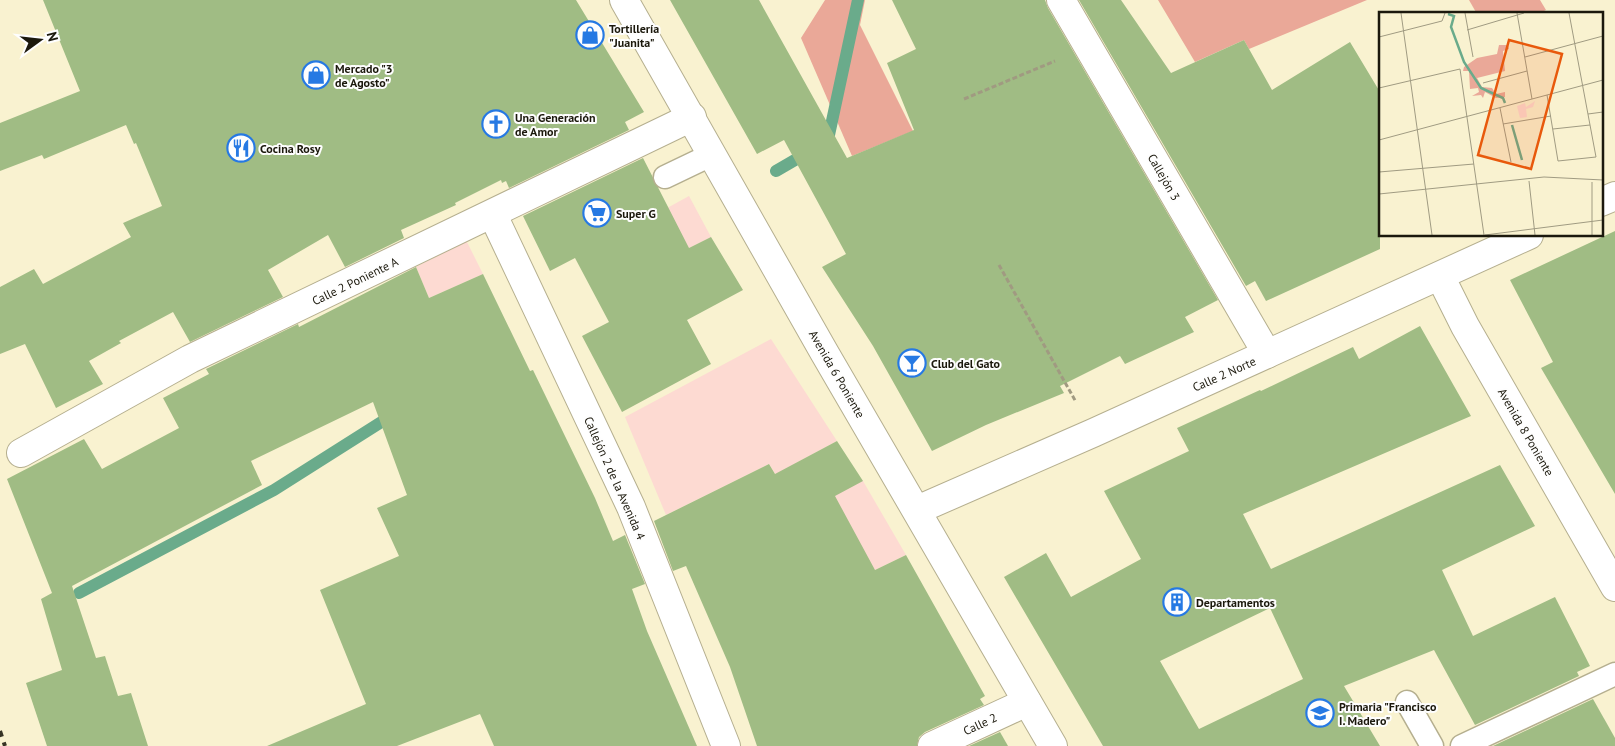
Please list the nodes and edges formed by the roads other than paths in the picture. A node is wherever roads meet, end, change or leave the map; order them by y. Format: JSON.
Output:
{"nodes":[{"id":1,"x":624,"y":0,"type":"edge"},
{"id":2,"x":1061,"y":0,"type":"edge"},
{"id":3,"x":692,"y":117,"type":"junction"},
{"id":4,"x":713,"y":154,"type":"junction"},
{"id":5,"x":665,"y":177,"type":"dead end"},
{"id":6,"x":1615,"y":196,"type":"edge"},
{"id":7,"x":1602,"y":202,"type":"edge"},
{"id":8,"x":492,"y":215,"type":"junction"},
{"id":9,"x":1527,"y":236,"type":"edge"},
{"id":10,"x":1440,"y":276,"type":"junction"},
{"id":11,"x":1267,"y":354,"type":"junction"},
{"id":12,"x":21,"y":453,"type":"dead end"},
{"id":13,"x":917,"y":510,"type":"junction"},
{"id":14,"x":1615,"y":587,"type":"edge"},
{"id":15,"x":1615,"y":674,"type":"edge"},
{"id":16,"x":1027,"y":702,"type":"junction"},
{"id":17,"x":1407,"y":702,"type":"dead end"},
{"id":18,"x":726,"y":746,"type":"edge"},
{"id":19,"x":932,"y":746,"type":"edge"},
{"id":20,"x":1053,"y":746,"type":"edge"},
{"id":21,"x":1432,"y":746,"type":"edge"},
{"id":22,"x":1462,"y":746,"type":"edge"}],
"edges":[{"from":1,"to":3,"type":"street","name":"Avenida 6 Poniente"},
{"from":2,"to":11,"type":"street","name":"Callejón 3"},
{"from":3,"to":4,"type":"street","name":"Avenida 6 Poniente"},
{"from":3,"to":8,"type":"street","name":"Calle 2 Poniente A"},
{"from":4,"to":5,"type":"lane"},
{"from":4,"to":13,"type":"street","name":"Avenida 6 Poniente"},
{"from":6,"to":7,"type":"street"},
{"from":8,"to":12,"type":"street","name":"Calle 2 Poniente A"},
{"from":8,"to":18,"type":"street","name":"Callejón 2 de la Avenida 4"},
{"from":9,"to":10,"type":"street","name":"Calle 2 Norte"},
{"from":10,"to":11,"type":"street","name":"Calle 2 Norte"},
{"from":10,"to":14,"type":"street","name":"Avenida 8 Poniente"},
{"from":11,"to":13,"type":"street","name":"Calle 2 Norte"},
{"from":13,"to":16,"type":"street","name":"Avenida 6 Poniente"},
{"from":15,"to":22,"type":"lane"},
{"from":16,"to":19,"type":"street","name":"Calle 2"},
{"from":16,"to":20,"type":"street","name":"Avenida 6 Poniente"},
{"from":17,"to":21,"type":"lane"}]}
